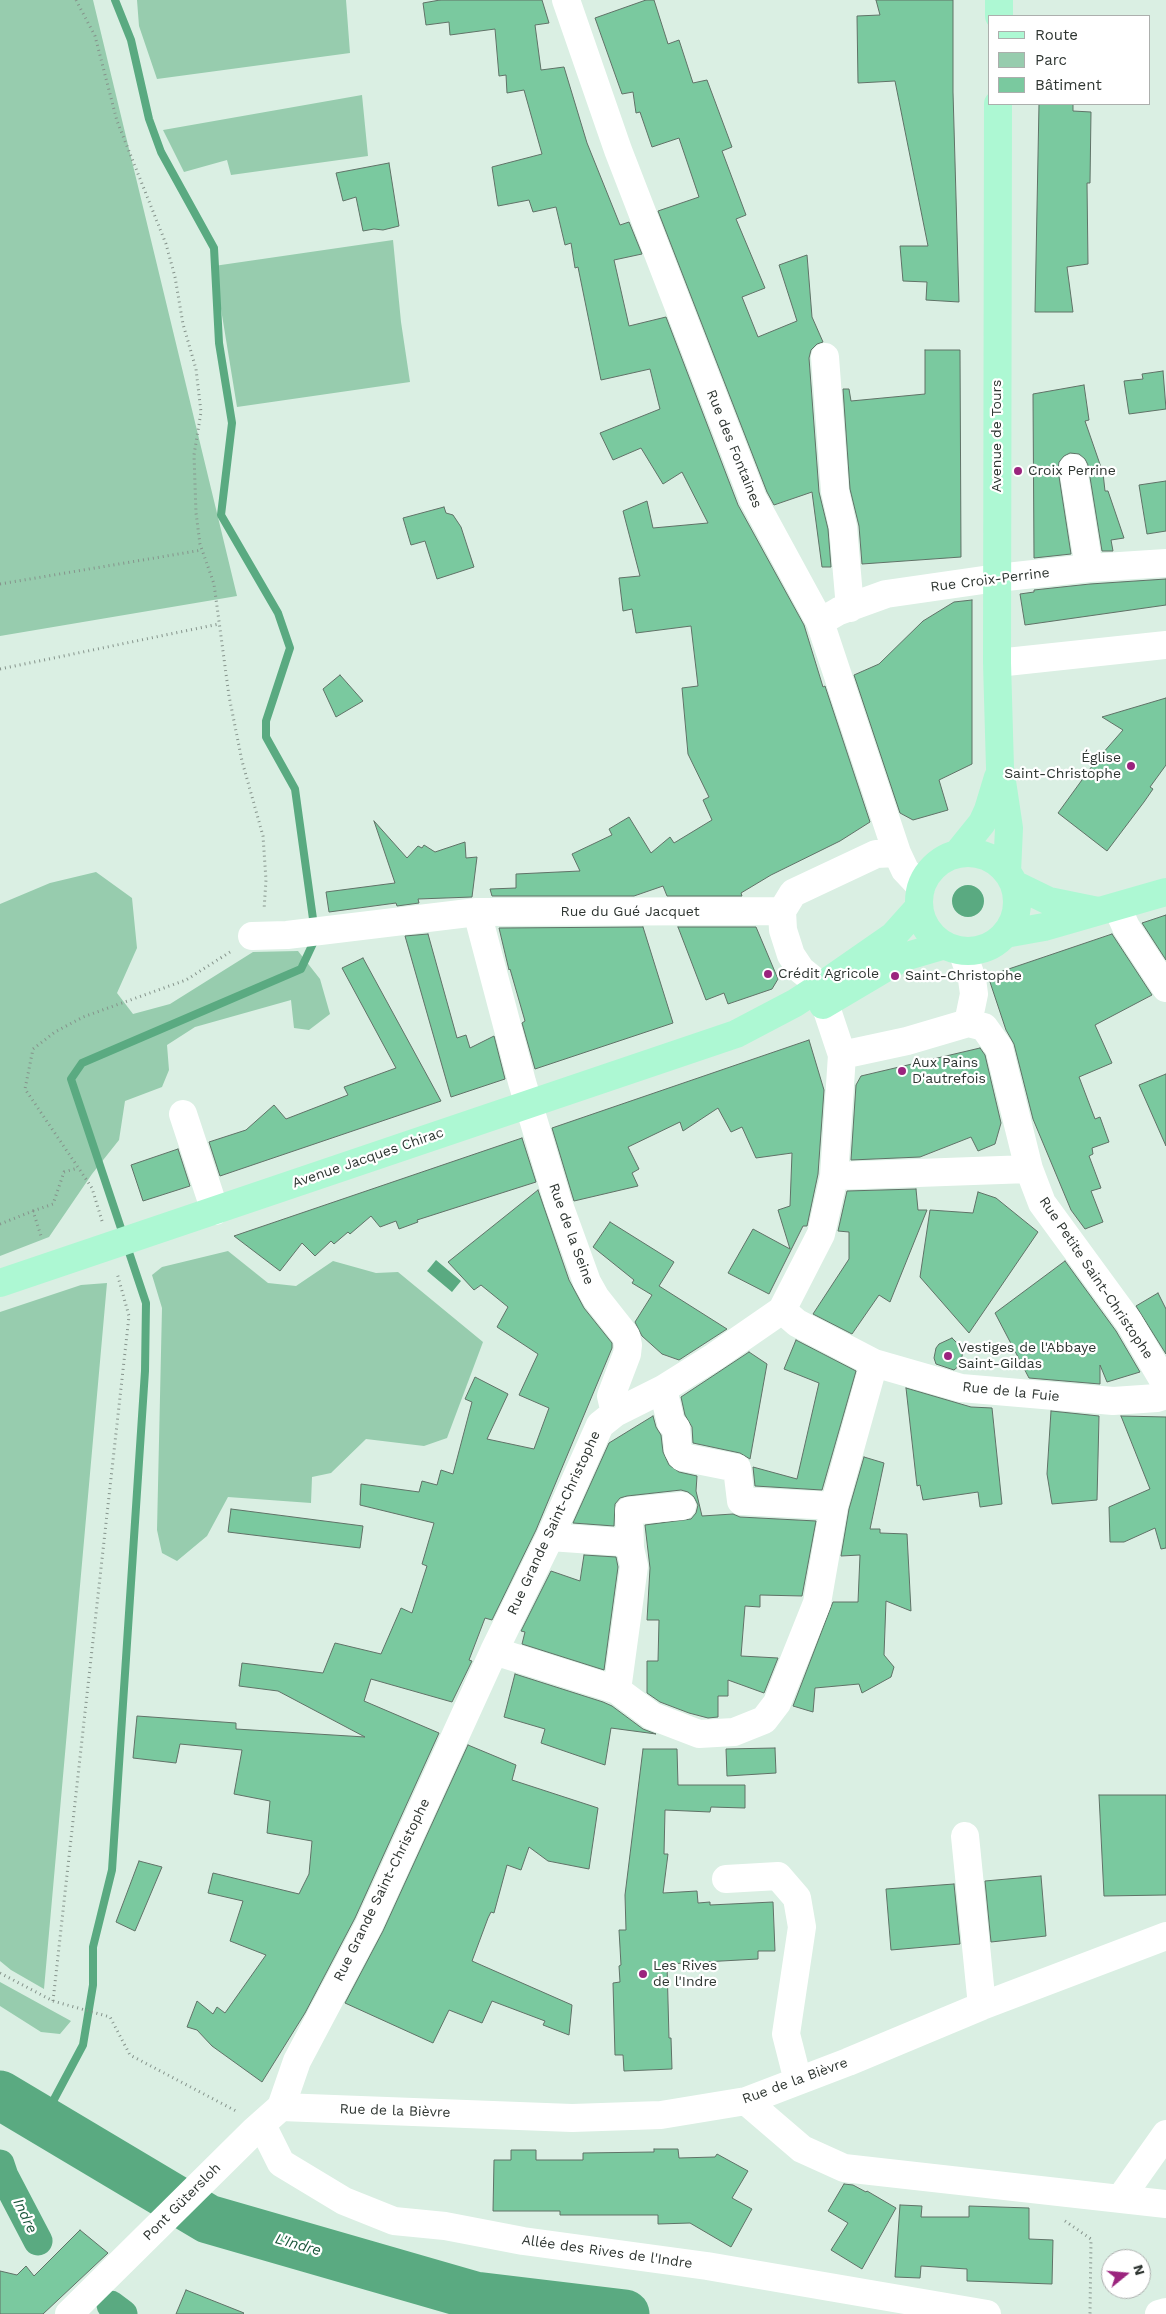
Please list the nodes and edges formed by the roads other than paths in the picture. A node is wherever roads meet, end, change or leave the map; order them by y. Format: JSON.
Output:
{"nodes":[{"id":1,"x":566,"y":0,"type":"edge"},
{"id":2,"x":999,"y":0,"type":"edge"},
{"id":3,"x":999,"y":15,"type":"edge"},
{"id":4,"x":998,"y":105,"type":"edge"},
{"id":5,"x":825,"y":357,"type":"dead end"},
{"id":6,"x":1074,"y":468,"type":"dead end"},
{"id":7,"x":1166,"y":563,"type":"edge"},
{"id":8,"x":1089,"y":568,"type":"junction"},
{"id":9,"x":997,"y":578,"type":"junction"},
{"id":10,"x":850,"y":608,"type":"junction"},
{"id":11,"x":820,"y":622,"type":"junction"},
{"id":12,"x":1166,"y":645,"type":"edge"},
{"id":13,"x":997,"y":662,"type":"junction"},
{"id":14,"x":1000,"y":768,"type":"junction"},
{"id":15,"x":897,"y":853,"type":"junction"},
{"id":16,"x":957,"y":854,"type":"junction"},
{"id":17,"x":1010,"y":878,"type":"junction"},
{"id":18,"x":1166,"y":892,"type":"edge"},
{"id":19,"x":920,"y":897,"type":"junction"},
{"id":20,"x":1109,"y":909,"type":"junction"},
{"id":21,"x":782,"y":911,"type":"junction"},
{"id":22,"x":477,"y":912,"type":"junction"},
{"id":23,"x":1005,"y":934,"type":"junction"},
{"id":24,"x":252,"y":936,"type":"road end"},
{"id":25,"x":954,"y":948,"type":"junction"},
{"id":26,"x":1166,"y":988,"type":"edge"},
{"id":27,"x":823,"y":995,"type":"junction"},
{"id":28,"x":968,"y":1023,"type":"junction"},
{"id":29,"x":842,"y":1056,"type":"junction"},
{"id":30,"x":528,"y":1103,"type":"junction"},
{"id":31,"x":183,"y":1114,"type":"dead end"},
{"id":32,"x":1029,"y":1169,"type":"junction"},
{"id":33,"x":834,"y":1176,"type":"junction"},
{"id":34,"x":215,"y":1211,"type":"junction"},
{"id":35,"x":0,"y":1284,"type":"edge"},
{"id":36,"x":782,"y":1310,"type":"junction"},
{"id":37,"x":874,"y":1363,"type":"junction"},
{"id":38,"x":1166,"y":1385,"type":"edge"},
{"id":39,"x":663,"y":1389,"type":"junction"},
{"id":40,"x":1166,"y":1395,"type":"edge"},
{"id":41,"x":615,"y":1413,"type":"junction"},
{"id":42,"x":682,"y":1506,"type":"dead end"},
{"id":43,"x":834,"y":1506,"type":"junction"},
{"id":44,"x":550,"y":1537,"type":"junction"},
{"id":45,"x":630,"y":1548,"type":"junction"},
{"id":46,"x":494,"y":1651,"type":"junction"},
{"id":47,"x":617,"y":1690,"type":"junction"},
{"id":48,"x":965,"y":1836,"type":"dead end"},
{"id":49,"x":726,"y":1878,"type":"dead end"},
{"id":50,"x":1166,"y":1936,"type":"edge"},
{"id":51,"x":982,"y":2006,"type":"junction"},
{"id":52,"x":798,"y":2081,"type":"junction"},
{"id":53,"x":746,"y":2101,"type":"junction"},
{"id":54,"x":266,"y":2121,"type":"junction"},
{"id":55,"x":1166,"y":2134,"type":"edge"},
{"id":56,"x":1120,"y":2199,"type":"junction"},
{"id":57,"x":1166,"y":2204,"type":"edge"},
{"id":58,"x":77,"y":2306,"type":"edge"},
{"id":59,"x":1166,"y":2312,"type":"edge"},
{"id":60,"x":987,"y":2314,"type":"edge"},
{"id":61,"x":1160,"y":2314,"type":"edge"}],
"edges":[{"from":1,"to":11,"type":"street","name":"Rue des Fontaines"},
{"from":2,"to":3,"type":"main road"},
{"from":4,"to":9,"type":"main road","name":"Avenue de Tours"},
{"from":5,"to":10,"type":"street"},
{"from":6,"to":8,"type":"street"},
{"from":7,"to":8,"type":"street","name":"Rue Croix-Perrine"},
{"from":8,"to":9,"type":"street","name":"Rue Croix-Perrine"},
{"from":9,"to":10,"type":"street","name":"Rue Croix-Perrine"},
{"from":9,"to":13,"type":"main road","name":"Avenue de Tours"},
{"from":10,"to":11,"type":"street","name":"Rue Croix-Perrine"},
{"from":11,"to":15,"type":"street","name":"Rue des Fontaines"},
{"from":12,"to":13,"type":"street"},
{"from":13,"to":14,"type":"main road","name":"Avenue de Tours"},
{"from":14,"to":16,"type":"main road","name":"Avenue de Tours"},
{"from":14,"to":17,"type":"main road","name":"Avenue de Tours"},
{"from":15,"to":19,"type":"street","name":"Rue des Fontaines"},
{"from":15,"to":21,"type":"street"},
{"from":16,"to":17,"type":"main road"},
{"from":16,"to":19,"type":"main road"},
{"from":17,"to":20,"type":"main road"},
{"from":17,"to":23,"type":"main road"},
{"from":18,"to":20,"type":"main road"},
{"from":19,"to":25,"type":"main road"},
{"from":19,"to":27,"type":"main road"},
{"from":20,"to":23,"type":"main road"},
{"from":20,"to":26,"type":"street"},
{"from":21,"to":22,"type":"street","name":"Rue du Gué Jacquet"},
{"from":21,"to":27,"type":"street"},
{"from":22,"to":24,"type":"street","name":"Rue du Gué Jacquet"},
{"from":22,"to":30,"type":"street"},
{"from":23,"to":25,"type":"main road"},
{"from":25,"to":27,"type":"main road"},
{"from":25,"to":28,"type":"street"},
{"from":27,"to":29,"type":"street","name":"Rue Grande Saint-Christophe"},
{"from":27,"to":30,"type":"main road","name":"Avenue Jacques Chirac"},
{"from":28,"to":29,"type":"street"},
{"from":28,"to":32,"type":"street","name":"Rue Petite Saint-Christophe"},
{"from":29,"to":33,"type":"street","name":"Rue Grande Saint-Christophe"},
{"from":30,"to":34,"type":"main road","name":"Avenue Jacques Chirac"},
{"from":30,"to":41,"type":"street","name":"Rue de la Seine"},
{"from":31,"to":34,"type":"street"},
{"from":32,"to":33,"type":"street"},
{"from":32,"to":38,"type":"street","name":"Rue Petite Saint-Christophe"},
{"from":33,"to":36,"type":"street","name":"Rue Grande Saint-Christophe"},
{"from":34,"to":35,"type":"main road","name":"Avenue Jacques Chirac"},
{"from":36,"to":37,"type":"street","name":"Rue de la Fuie"},
{"from":36,"to":39,"type":"street","name":"Rue Grande Saint-Christophe"},
{"from":37,"to":40,"type":"street","name":"Rue de la Fuie"},
{"from":37,"to":43,"type":"street"},
{"from":39,"to":41,"type":"street","name":"Rue Grande Saint-Christophe"},
{"from":39,"to":43,"type":"street"},
{"from":41,"to":44,"type":"street","name":"Rue Grande Saint-Christophe"},
{"from":42,"to":45,"type":"street"},
{"from":43,"to":47,"type":"street"},
{"from":44,"to":45,"type":"street"},
{"from":44,"to":46,"type":"street","name":"Rue Grande Saint-Christophe"},
{"from":45,"to":47,"type":"street"},
{"from":46,"to":47,"type":"street"},
{"from":46,"to":54,"type":"street","name":"Rue Grande Saint-Christophe"},
{"from":48,"to":51,"type":"street"},
{"from":49,"to":52,"type":"street"},
{"from":50,"to":51,"type":"street","name":"Rue de la Bièvre"},
{"from":51,"to":52,"type":"street","name":"Rue de la Bièvre"},
{"from":52,"to":53,"type":"street","name":"Rue de la Bièvre"},
{"from":53,"to":54,"type":"street","name":"Rue de la Bièvre"},
{"from":53,"to":56,"type":"street"},
{"from":54,"to":58,"type":"street","name":"Pont Gütersloh"},
{"from":54,"to":60,"type":"street","name":"Allée des Rives de l'Indre"},
{"from":55,"to":56,"type":"street"},
{"from":56,"to":57,"type":"street"},
{"from":59,"to":61,"type":"street"}]}
